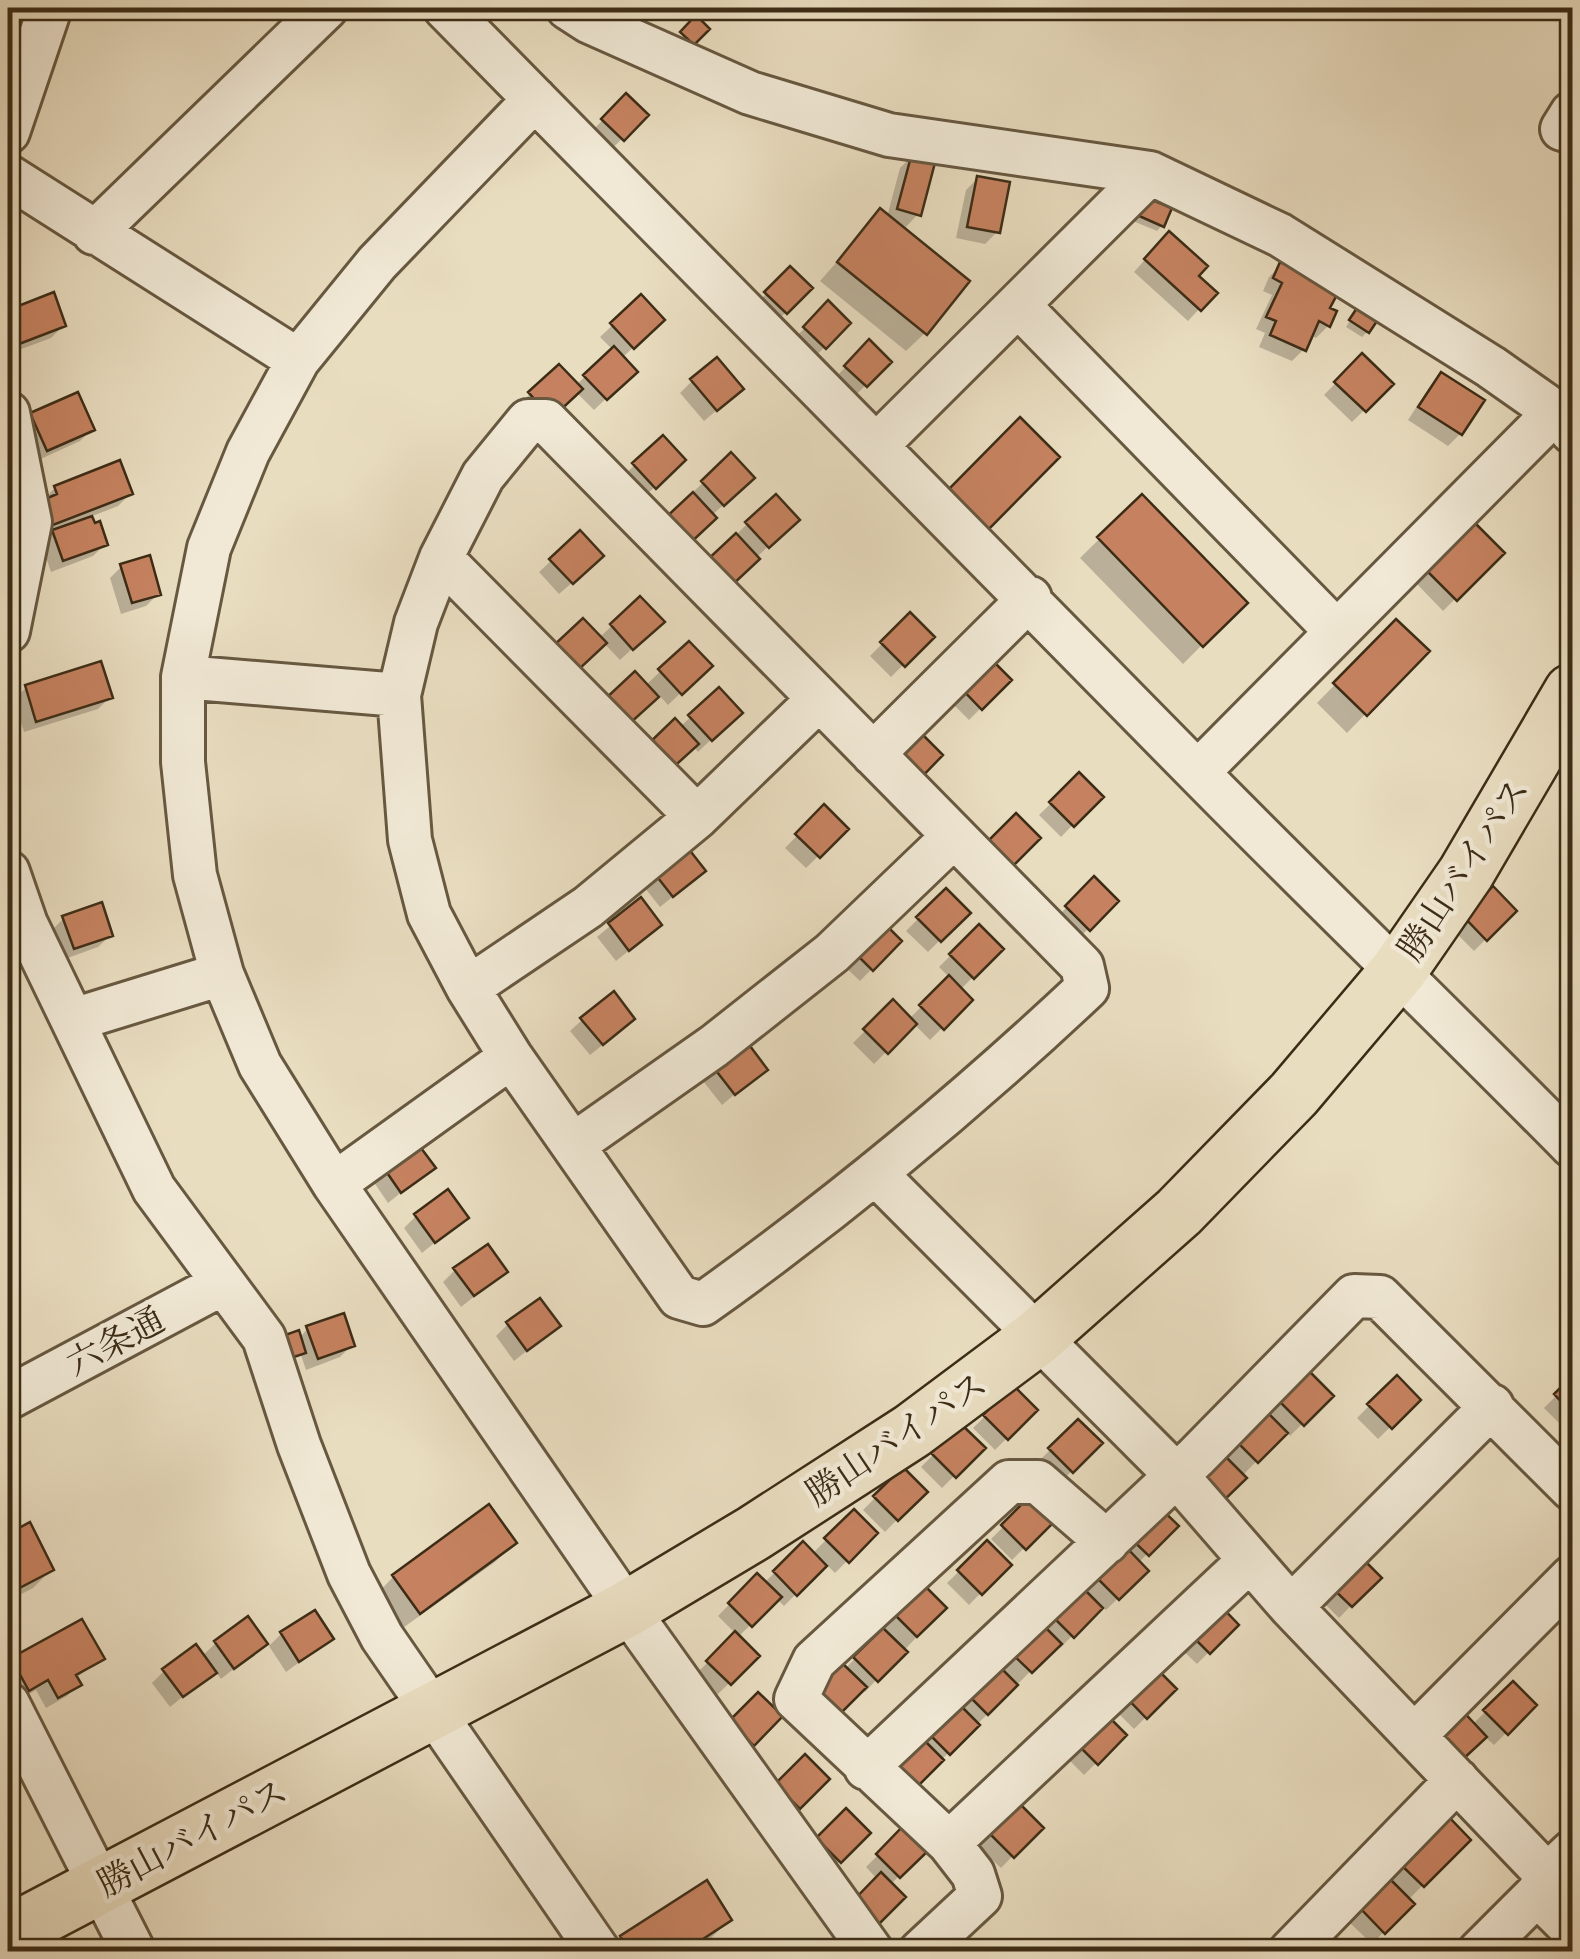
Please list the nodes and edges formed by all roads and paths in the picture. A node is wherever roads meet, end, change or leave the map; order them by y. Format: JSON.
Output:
{"nodes":[{"id":1,"x":50,"y":8,"type":"edge"},
{"id":2,"x":326,"y":8,"type":"edge"},
{"id":3,"x":444,"y":8,"type":"edge"},
{"id":4,"x":568,"y":8,"type":"edge"},
{"id":5,"x":535,"y":100,"type":"junction"},
{"id":6,"x":8,"y":132,"type":"edge"},
{"id":7,"x":1150,"y":173,"type":"junction"},
{"id":8,"x":8,"y":176,"type":"edge"},
{"id":9,"x":94,"y":233,"type":"junction"},
{"id":10,"x":1018,"y":305,"type":"junction"},
{"id":11,"x":298,"y":360,"type":"junction"},
{"id":12,"x":8,"y":412,"type":"edge"},
{"id":13,"x":1564,"y":422,"type":"edge"},
{"id":14,"x":876,"y":446,"type":"junction"},
{"id":15,"x":441,"y":558,"type":"junction"},
{"id":16,"x":1030,"y":598,"type":"junction"},
{"id":17,"x":8,"y":631,"type":"edge"},
{"id":18,"x":1336,"y":631,"type":"junction"},
{"id":19,"x":183,"y":677,"type":"junction"},
{"id":20,"x":1572,"y":692,"type":"edge"},
{"id":21,"x":399,"y":695,"type":"junction"},
{"id":22,"x":818,"y":700,"type":"junction"},
{"id":23,"x":873,"y":754,"type":"junction"},
{"id":24,"x":1198,"y":772,"type":"junction"},
{"id":25,"x":697,"y":817,"type":"junction"},
{"id":26,"x":954,"y":836,"type":"junction"},
{"id":27,"x":8,"y":872,"type":"edge"},
{"id":28,"x":1399,"y":970,"type":"junction"},
{"id":29,"x":222,"y":974,"type":"junction"},
{"id":30,"x":468,"y":988,"type":"junction"},
{"id":31,"x":72,"y":1020,"type":"junction"},
{"id":32,"x":511,"y":1057,"type":"junction"},
{"id":33,"x":572,"y":1145,"type":"junction"},
{"id":34,"x":1572,"y":1146,"type":"edge"},
{"id":35,"x":875,"y":1173,"type":"junction"},
{"id":36,"x":334,"y":1184,"type":"junction"},
{"id":37,"x":222,"y":1284,"type":"junction"},
{"id":38,"x":1038,"y":1338,"type":"junction"},
{"id":39,"x":8,"y":1398,"type":"edge"},
{"id":40,"x":1492,"y":1406,"type":"junction"},
{"id":41,"x":1177,"y":1476,"type":"junction"},
{"id":42,"x":1572,"y":1489,"type":"edge"},
{"id":43,"x":1107,"y":1542,"type":"junction"},
{"id":44,"x":1250,"y":1560,"type":"junction"},
{"id":45,"x":1572,"y":1577,"type":"edge"},
{"id":46,"x":1291,"y":1607,"type":"junction"},
{"id":47,"x":626,"y":1609,"type":"junction"},
{"id":48,"x":8,"y":1704,"type":"edge"},
{"id":49,"x":434,"y":1709,"type":"junction"},
{"id":50,"x":1414,"y":1736,"type":"junction"},
{"id":51,"x":866,"y":1768,"type":"junction"},
{"id":52,"x":1457,"y":1780,"type":"junction"},
{"id":53,"x":949,"y":1843,"type":"junction"},
{"id":54,"x":1553,"y":1874,"type":"edge"},
{"id":55,"x":101,"y":1885,"type":"junction"},
{"id":56,"x":1572,"y":1929,"type":"edge"},
{"id":57,"x":8,"y":1934,"type":"edge"},
{"id":58,"x":134,"y":1952,"type":"edge"},
{"id":59,"x":598,"y":1952,"type":"edge"},
{"id":60,"x":872,"y":1952,"type":"edge"},
{"id":61,"x":920,"y":1952,"type":"edge"},
{"id":62,"x":1290,"y":1952,"type":"edge"},
{"id":63,"x":1480,"y":1952,"type":"edge"}],
"edges":[{"from":1,"to":6,"type":"street"},
{"from":2,"to":9,"type":"street"},
{"from":3,"to":5,"type":"street"},
{"from":4,"to":7,"type":"street"},
{"from":5,"to":11,"type":"street"},
{"from":5,"to":14,"type":"street"},
{"from":7,"to":10,"type":"street"},
{"from":7,"to":13,"type":"street"},
{"from":8,"to":9,"type":"street"},
{"from":9,"to":11,"type":"street"},
{"from":10,"to":14,"type":"street"},
{"from":10,"to":18,"type":"street"},
{"from":11,"to":19,"type":"street"},
{"from":12,"to":17,"type":"street"},
{"from":13,"to":18,"type":"street"},
{"from":14,"to":16,"type":"street"},
{"from":15,"to":21,"type":"street"},
{"from":15,"to":22,"type":"street"},
{"from":15,"to":25,"type":"street"},
{"from":16,"to":23,"type":"street"},
{"from":16,"to":24,"type":"street"},
{"from":18,"to":24,"type":"street"},
{"from":19,"to":21,"type":"street"},
{"from":19,"to":29,"type":"street"},
{"from":20,"to":28,"type":"main road","name":"勝山バイパス"},
{"from":21,"to":30,"type":"street"},
{"from":22,"to":23,"type":"street"},
{"from":22,"to":25,"type":"street"},
{"from":23,"to":26,"type":"street"},
{"from":24,"to":28,"type":"street"},
{"from":25,"to":30,"type":"street"},
{"from":26,"to":33,"type":"street"},
{"from":26,"to":35,"type":"street"},
{"from":27,"to":31,"type":"street"},
{"from":28,"to":34,"type":"street"},
{"from":28,"to":38,"type":"main road","name":"勝山バイパス"},
{"from":29,"to":31,"type":"street"},
{"from":29,"to":36,"type":"street"},
{"from":30,"to":32,"type":"street"},
{"from":31,"to":37,"type":"street"},
{"from":32,"to":33,"type":"street"},
{"from":32,"to":36,"type":"street"},
{"from":33,"to":35,"type":"street"},
{"from":35,"to":38,"type":"street"},
{"from":36,"to":47,"type":"street"},
{"from":37,"to":39,"type":"street","name":"六条通"},
{"from":37,"to":49,"type":"street"},
{"from":38,"to":41,"type":"street"},
{"from":38,"to":47,"type":"main road","name":"勝山バイパス"},
{"from":40,"to":41,"type":"street"},
{"from":40,"to":42,"type":"street"},
{"from":40,"to":46,"type":"street"},
{"from":41,"to":43,"type":"street"},
{"from":41,"to":44,"type":"street"},
{"from":43,"to":51,"type":"street"},
{"from":43,"to":51,"type":"street"},
{"from":44,"to":46,"type":"street"},
{"from":44,"to":53,"type":"street"},
{"from":45,"to":50,"type":"street"},
{"from":46,"to":50,"type":"street"},
{"from":47,"to":49,"type":"main road","name":"勝山バイパス"},
{"from":47,"to":60,"type":"street"},
{"from":48,"to":55,"type":"street"},
{"from":49,"to":55,"type":"main road","name":"勝山バイパス"},
{"from":49,"to":59,"type":"street"},
{"from":50,"to":52,"type":"street"},
{"from":51,"to":53,"type":"street"},
{"from":52,"to":54,"type":"street"},
{"from":52,"to":62,"type":"street"},
{"from":53,"to":61,"type":"street"},
{"from":54,"to":56,"type":"street"},
{"from":54,"to":63,"type":"street"},
{"from":55,"to":57,"type":"main road","name":"勝山バイパス"},
{"from":55,"to":58,"type":"street"}]}
